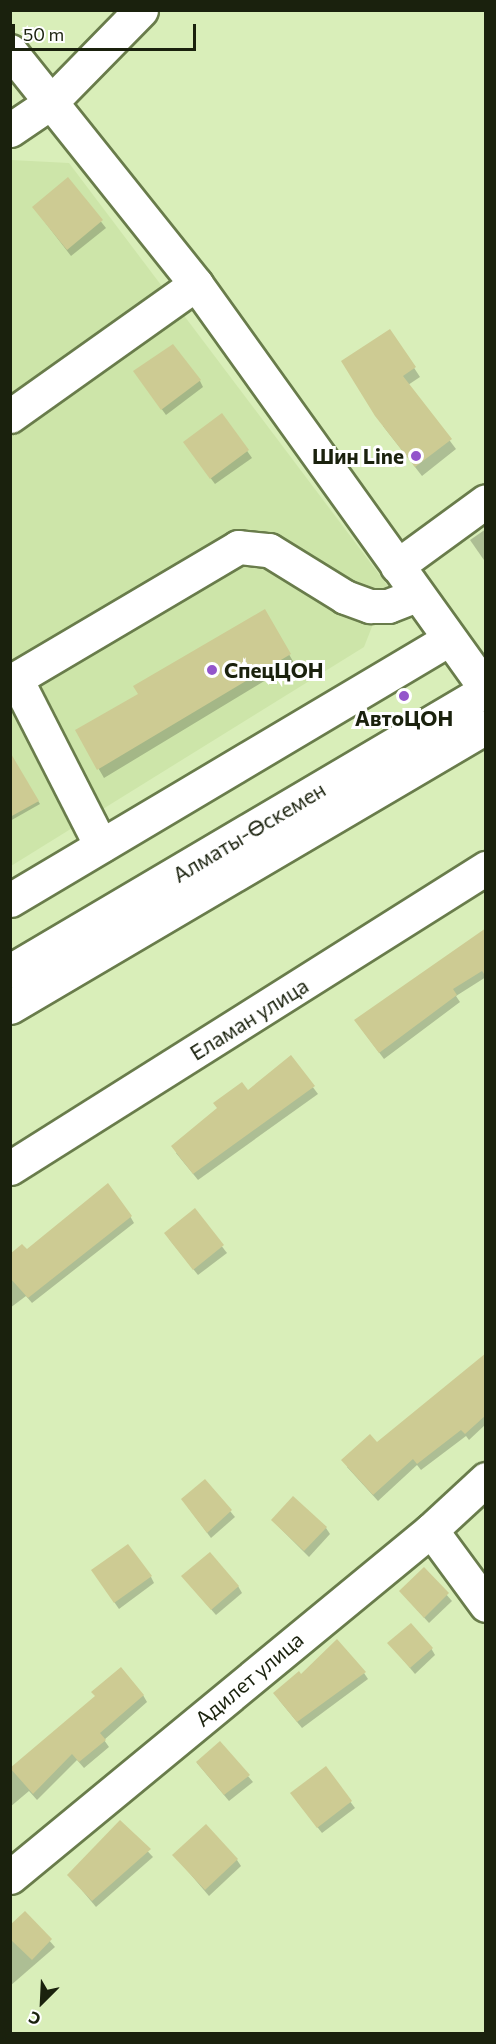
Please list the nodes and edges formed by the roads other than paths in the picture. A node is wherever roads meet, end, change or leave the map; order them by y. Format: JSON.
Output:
{"nodes":[{"id":1,"x":141,"y":10,"type":"edge"},
{"id":2,"x":10,"y":51,"type":"edge"},
{"id":3,"x":50,"y":103,"type":"junction"},
{"id":4,"x":10,"y":130,"type":"edge"},
{"id":5,"x":196,"y":284,"type":"junction"},
{"id":6,"x":10,"y":416,"type":"edge"},
{"id":7,"x":486,"y":501,"type":"edge"},
{"id":8,"x":396,"y":566,"type":"junction"},
{"id":9,"x":417,"y":595,"type":"junction"},
{"id":10,"x":449,"y":639,"type":"junction"},
{"id":11,"x":13,"y":681,"type":"edge"},
{"id":12,"x":486,"y":689,"type":"edge"},
{"id":13,"x":486,"y":727,"type":"edge"},
{"id":14,"x":101,"y":846,"type":"junction"},
{"id":15,"x":486,"y":868,"type":"edge"},
{"id":16,"x":10,"y":900,"type":"edge"},
{"id":17,"x":10,"y":971,"type":"edge"},
{"id":18,"x":10,"y":1006,"type":"edge"},
{"id":19,"x":10,"y":1168,"type":"edge"},
{"id":20,"x":486,"y":1479,"type":"edge"},
{"id":21,"x":431,"y":1530,"type":"junction"},
{"id":22,"x":486,"y":1605,"type":"edge"},
{"id":23,"x":10,"y":1876,"type":"edge"}],
"edges":[{"from":1,"to":3,"type":"street"},
{"from":2,"to":3,"type":"street"},
{"from":3,"to":4,"type":"street"},
{"from":3,"to":5,"type":"street"},
{"from":5,"to":6,"type":"street"},
{"from":5,"to":8,"type":"street"},
{"from":7,"to":8,"type":"street"},
{"from":8,"to":9,"type":"street"},
{"from":9,"to":10,"type":"street"},
{"from":9,"to":11,"type":"street"},
{"from":10,"to":12,"type":"street"},
{"from":10,"to":14,"type":"street"},
{"from":11,"to":14,"type":"street"},
{"from":12,"to":17,"type":"street","name":"Алматы-Өскемен"},
{"from":13,"to":18,"type":"street","name":"Алматы-Өскемен"},
{"from":14,"to":16,"type":"street"},
{"from":15,"to":19,"type":"street","name":"Еламан улица"},
{"from":20,"to":21,"type":"street","name":"Адилет улица"},
{"from":21,"to":22,"type":"street"},
{"from":21,"to":23,"type":"street","name":"Адилет улица"}]}
